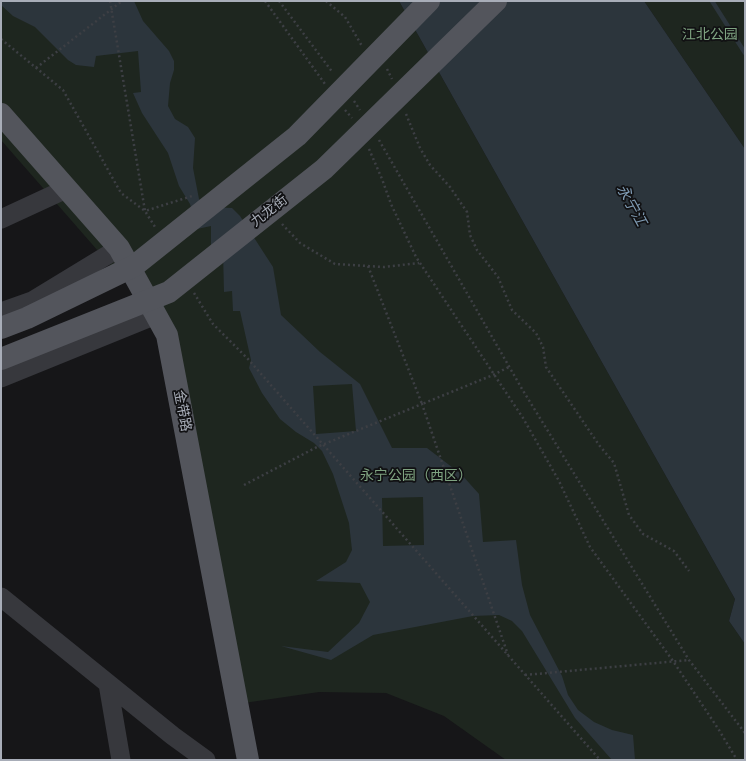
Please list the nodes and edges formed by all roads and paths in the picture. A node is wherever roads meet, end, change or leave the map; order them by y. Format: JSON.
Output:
{"nodes":[{"id":1,"x":110,"y":1,"type":"edge"},
{"id":2,"x":122,"y":1,"type":"edge"},
{"id":3,"x":265,"y":1,"type":"edge"},
{"id":4,"x":279,"y":1,"type":"edge"},
{"id":5,"x":326,"y":1,"type":"edge"},
{"id":6,"x":429,"y":1,"type":"edge"},
{"id":7,"x":496,"y":1,"type":"edge"},
{"id":8,"x":502,"y":1,"type":"edge"},
{"id":9,"x":111,"y":10,"type":"junction"},
{"id":10,"x":471,"y":26,"type":"junction"},
{"id":11,"x":1,"y":39,"type":"edge"},
{"id":12,"x":367,"y":50,"type":"dead end"},
{"id":13,"x":382,"y":64,"type":"dead end"},
{"id":14,"x":36,"y":68,"type":"junction"},
{"id":15,"x":335,"y":76,"type":"dead end"},
{"id":16,"x":392,"y":80,"type":"dead end"},
{"id":17,"x":330,"y":90,"type":"dead end"},
{"id":18,"x":353,"y":101,"type":"dead end"},
{"id":19,"x":344,"y":108,"type":"dead end"},
{"id":20,"x":362,"y":113,"type":"dead end"},
{"id":21,"x":406,"y":113,"type":"dead end"},
{"id":22,"x":1,"y":114,"type":"edge"},
{"id":23,"x":354,"y":120,"type":"dead end"},
{"id":24,"x":375,"y":133,"type":"dead end"},
{"id":25,"x":367,"y":146,"type":"dead end"},
{"id":26,"x":66,"y":189,"type":"junction"},
{"id":27,"x":197,"y":194,"type":"dead end"},
{"id":28,"x":145,"y":211,"type":"junction"},
{"id":29,"x":1,"y":219,"type":"edge"},
{"id":30,"x":281,"y":223,"type":"dead end"},
{"id":31,"x":157,"y":231,"type":"dead end"},
{"id":32,"x":119,"y":248,"type":"junction"},
{"id":33,"x":419,"y":263,"type":"junction"},
{"id":34,"x":368,"y":266,"type":"junction"},
{"id":35,"x":193,"y":291,"type":"dead end"},
{"id":36,"x":1,"y":312,"type":"edge"},
{"id":37,"x":156,"y":316,"type":"junction"},
{"id":38,"x":1,"y":328,"type":"edge"},
{"id":39,"x":1,"y":359,"type":"edge"},
{"id":40,"x":509,"y":367,"type":"junction"},
{"id":41,"x":493,"y":375,"type":"junction"},
{"id":42,"x":1,"y":378,"type":"edge"},
{"id":43,"x":422,"y":404,"type":"junction"},
{"id":44,"x":323,"y":444,"type":"junction"},
{"id":45,"x":244,"y":485,"type":"dead end"},
{"id":46,"x":688,"y":571,"type":"dead end"},
{"id":47,"x":1,"y":596,"type":"edge"},
{"id":48,"x":509,"y":657,"type":"junction"},
{"id":49,"x":689,"y":660,"type":"junction"},
{"id":50,"x":673,"y":661,"type":"junction"},
{"id":51,"x":525,"y":675,"type":"junction"},
{"id":52,"x":108,"y":684,"type":"junction"},
{"id":53,"x":745,"y":733,"type":"edge"},
{"id":54,"x":121,"y":760,"type":"edge"},
{"id":55,"x":206,"y":760,"type":"edge"},
{"id":56,"x":248,"y":760,"type":"edge"},
{"id":57,"x":600,"y":760,"type":"edge"},
{"id":58,"x":737,"y":760,"type":"edge"}],
"edges":[{"from":1,"to":9,"type":"path"},
{"from":2,"to":9,"type":"path"},
{"from":3,"to":17,"type":"path"},
{"from":4,"to":15,"type":"path"},
{"from":5,"to":12,"type":"path"},
{"from":6,"to":38,"type":"main road","bridge":true},
{"from":7,"to":10,"type":"main road","name":"九龙街","bridge":true},
{"from":8,"to":10,"type":"main road","bridge":true},
{"from":9,"to":14,"type":"path"},
{"from":9,"to":28,"type":"path"},
{"from":10,"to":39,"type":"main road","name":"九龙街","bridge":true},
{"from":11,"to":14,"type":"path"},
{"from":13,"to":16,"type":"path"},
{"from":14,"to":28,"type":"path"},
{"from":18,"to":20,"type":"path"},
{"from":19,"to":23,"type":"path"},
{"from":21,"to":46,"type":"path"},
{"from":22,"to":26,"type":"main road","name":"金带路"},
{"from":24,"to":40,"type":"path"},
{"from":25,"to":33,"type":"path"},
{"from":26,"to":29,"type":"street"},
{"from":26,"to":32,"type":"main road","name":"金带路"},
{"from":27,"to":28,"type":"path"},
{"from":28,"to":31,"type":"path"},
{"from":30,"to":34,"type":"path"},
{"from":32,"to":36,"type":"street"},
{"from":32,"to":37,"type":"main road","name":"金带路"},
{"from":33,"to":34,"type":"path"},
{"from":33,"to":41,"type":"path"},
{"from":34,"to":43,"type":"path"},
{"from":35,"to":44,"type":"path"},
{"from":37,"to":42,"type":"street"},
{"from":37,"to":56,"type":"main road","name":"金带路"},
{"from":40,"to":41,"type":"path"},
{"from":40,"to":49,"type":"path"},
{"from":41,"to":43,"type":"path"},
{"from":41,"to":50,"type":"path"},
{"from":43,"to":44,"type":"path"},
{"from":43,"to":48,"type":"path"},
{"from":44,"to":45,"type":"path"},
{"from":44,"to":48,"type":"path"},
{"from":47,"to":52,"type":"street"},
{"from":48,"to":51,"type":"path"},
{"from":49,"to":50,"type":"path"},
{"from":49,"to":53,"type":"path"},
{"from":50,"to":51,"type":"path"},
{"from":50,"to":58,"type":"path"},
{"from":51,"to":57,"type":"path"},
{"from":52,"to":54,"type":"street"},
{"from":52,"to":55,"type":"street"}]}
